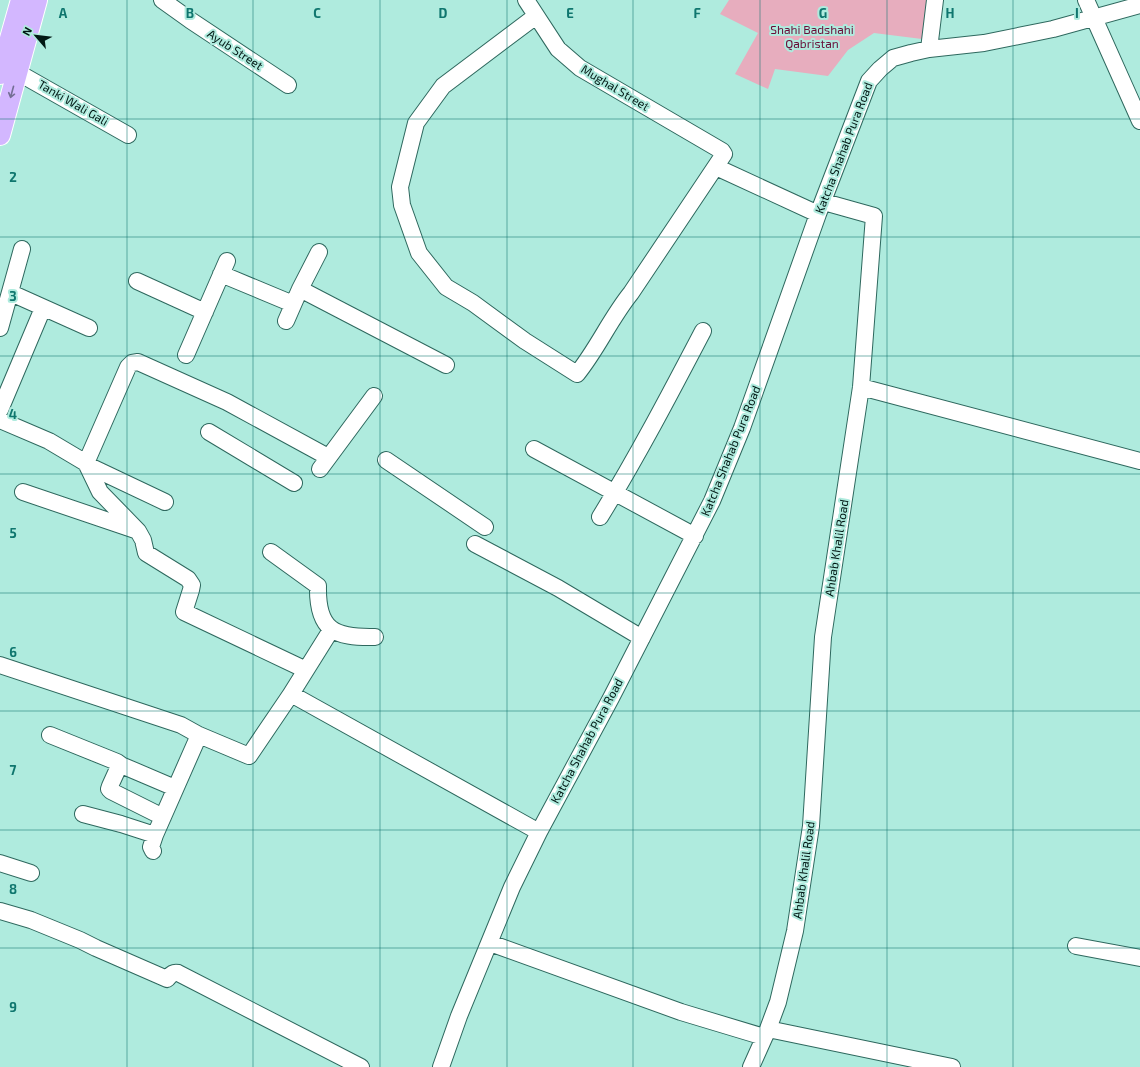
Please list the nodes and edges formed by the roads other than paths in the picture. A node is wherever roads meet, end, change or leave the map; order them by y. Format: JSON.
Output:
{"nodes":[{"id":1,"x":21,"y":0,"type":"edge"},
{"id":2,"x":37,"y":0,"type":"edge"},
{"id":3,"x":162,"y":0,"type":"edge"},
{"id":4,"x":526,"y":0,"type":"edge"},
{"id":5,"x":935,"y":0,"type":"edge"},
{"id":6,"x":1086,"y":0,"type":"edge"},
{"id":7,"x":1140,"y":6,"type":"edge"},
{"id":8,"x":536,"y":16,"type":"junction"},
{"id":9,"x":1095,"y":18,"type":"junction"},
{"id":10,"x":929,"y":49,"type":"junction"},
{"id":11,"x":5,"y":69,"type":"edge"},
{"id":12,"x":288,"y":85,"type":"dead end"},
{"id":13,"x":1140,"y":121,"type":"edge"},
{"id":14,"x":0,"y":135,"type":"edge"},
{"id":15,"x":128,"y":135,"type":"dead end"},
{"id":16,"x":720,"y":160,"type":"junction"},
{"id":17,"x":821,"y":208,"type":"junction"},
{"id":18,"x":22,"y":249,"type":"dead end"},
{"id":19,"x":319,"y":252,"type":"dead end"},
{"id":20,"x":137,"y":281,"type":"dead end"},
{"id":21,"x":300,"y":289,"type":"junction"},
{"id":22,"x":11,"y":293,"type":"junction"},
{"id":23,"x":293,"y":304,"type":"junction"},
{"id":24,"x":43,"y":308,"type":"junction"},
{"id":25,"x":205,"y":312,"type":"junction"},
{"id":26,"x":286,"y":322,"type":"dead end"},
{"id":27,"x":0,"y":328,"type":"edge"},
{"id":28,"x":88,"y":328,"type":"dead end"},
{"id":29,"x":703,"y":331,"type":"dead end"},
{"id":30,"x":186,"y":355,"type":"dead end"},
{"id":31,"x":446,"y":365,"type":"dead end"},
{"id":32,"x":861,"y":387,"type":"junction"},
{"id":33,"x":374,"y":396,"type":"dead end"},
{"id":34,"x":0,"y":410,"type":"edge"},
{"id":35,"x":0,"y":420,"type":"edge"},
{"id":36,"x":209,"y":432,"type":"dead end"},
{"id":37,"x":534,"y":449,"type":"dead end"},
{"id":38,"x":386,"y":460,"type":"dead end"},
{"id":39,"x":1140,"y":461,"type":"edge"},
{"id":40,"x":87,"y":464,"type":"junction"},
{"id":41,"x":294,"y":483,"type":"dead end"},
{"id":42,"x":23,"y":492,"type":"dead end"},
{"id":43,"x":615,"y":493,"type":"junction"},
{"id":44,"x":165,"y":502,"type":"dead end"},
{"id":45,"x":600,"y":517,"type":"dead end"},
{"id":46,"x":486,"y":527,"type":"dead end"},
{"id":47,"x":138,"y":531,"type":"junction"},
{"id":48,"x":695,"y":536,"type":"junction"},
{"id":49,"x":475,"y":544,"type":"dead end"},
{"id":50,"x":271,"y":552,"type":"dead end"},
{"id":51,"x":331,"y":630,"type":"junction"},
{"id":52,"x":375,"y":638,"type":"dead end"},
{"id":53,"x":642,"y":638,"type":"junction"},
{"id":54,"x":0,"y":665,"type":"edge"},
{"id":55,"x":306,"y":670,"type":"junction"},
{"id":56,"x":291,"y":694,"type":"junction"},
{"id":57,"x":50,"y":735,"type":"dead end"},
{"id":58,"x":199,"y":735,"type":"junction"},
{"id":59,"x":120,"y":764,"type":"junction"},
{"id":60,"x":175,"y":788,"type":"junction"},
{"id":61,"x":83,"y":814,"type":"dead end"},
{"id":62,"x":163,"y":817,"type":"junction"},
{"id":63,"x":539,"y":832,"type":"junction"},
{"id":64,"x":155,"y":835,"type":"junction"},
{"id":65,"x":153,"y":851,"type":"dead end"},
{"id":66,"x":0,"y":863,"type":"edge"},
{"id":67,"x":32,"y":873,"type":"dead end"},
{"id":68,"x":0,"y":911,"type":"edge"},
{"id":69,"x":490,"y":943,"type":"junction"},
{"id":70,"x":1076,"y":946,"type":"dead end"},
{"id":71,"x":1140,"y":958,"type":"edge"},
{"id":72,"x":766,"y":1033,"type":"junction"},
{"id":73,"x":361,"y":1067,"type":"edge"},
{"id":74,"x":441,"y":1067,"type":"edge"},
{"id":75,"x":751,"y":1067,"type":"edge"},
{"id":76,"x":952,"y":1067,"type":"edge"}],
"edges":[{"from":1,"to":11,"type":"main road"},
{"from":2,"to":11,"type":"main road"},
{"from":3,"to":12,"type":"street","name":"Ayub Street"},
{"from":4,"to":8,"type":"street","name":"Mughal Street"},
{"from":5,"to":10,"type":"street"},
{"from":6,"to":9,"type":"street"},
{"from":7,"to":9,"type":"street","name":"Katcha Shahab Pura Road"},
{"from":8,"to":16,"type":"street","name":"Mughal Street"},
{"from":8,"to":16,"type":"street"},
{"from":9,"to":10,"type":"street","name":"Katcha Shahab Pura Road"},
{"from":9,"to":13,"type":"street"},
{"from":10,"to":17,"type":"street","name":"Katcha Shahab Pura Road"},
{"from":11,"to":14,"type":"main road","one_way":true},
{"from":11,"to":15,"type":"street","name":"Tanki Wali Gali"},
{"from":16,"to":17,"type":"street","name":"Mughal Street"},
{"from":17,"to":32,"type":"street","name":"Ahbab Khalil Road"},
{"from":17,"to":48,"type":"street","name":"Katcha Shahab Pura Road"},
{"from":18,"to":22,"type":"street"},
{"from":19,"to":21,"type":"street"},
{"from":20,"to":25,"type":"street"},
{"from":21,"to":23,"type":"street"},
{"from":21,"to":31,"type":"street"},
{"from":22,"to":24,"type":"street"},
{"from":22,"to":27,"type":"street"},
{"from":23,"to":25,"type":"street"},
{"from":23,"to":26,"type":"street"},
{"from":24,"to":28,"type":"street"},
{"from":24,"to":34,"type":"street"},
{"from":25,"to":30,"type":"street"},
{"from":29,"to":43,"type":"street"},
{"from":32,"to":39,"type":"street"},
{"from":32,"to":72,"type":"street","name":"Ahbab Khalil Road"},
{"from":33,"to":40,"type":"street"},
{"from":35,"to":40,"type":"street"},
{"from":36,"to":41,"type":"street"},
{"from":37,"to":43,"type":"street"},
{"from":38,"to":46,"type":"street"},
{"from":40,"to":44,"type":"street"},
{"from":40,"to":47,"type":"street"},
{"from":42,"to":47,"type":"street"},
{"from":43,"to":45,"type":"street"},
{"from":43,"to":48,"type":"street"},
{"from":47,"to":55,"type":"street"},
{"from":48,"to":53,"type":"street","name":"Katcha Shahab Pura Road"},
{"from":49,"to":53,"type":"street"},
{"from":50,"to":51,"type":"street"},
{"from":51,"to":52,"type":"street"},
{"from":51,"to":55,"type":"street"},
{"from":53,"to":63,"type":"street","name":"Katcha Shahab Pura Road"},
{"from":54,"to":58,"type":"street"},
{"from":55,"to":56,"type":"street"},
{"from":56,"to":58,"type":"street"},
{"from":56,"to":63,"type":"street"},
{"from":57,"to":59,"type":"street"},
{"from":58,"to":60,"type":"street"},
{"from":59,"to":60,"type":"street"},
{"from":59,"to":62,"type":"street"},
{"from":60,"to":62,"type":"street"},
{"from":61,"to":64,"type":"street"},
{"from":62,"to":64,"type":"street"},
{"from":63,"to":69,"type":"street","name":"Katcha Shahab Pura Road"},
{"from":64,"to":65,"type":"street"},
{"from":66,"to":67,"type":"street"},
{"from":68,"to":73,"type":"street"},
{"from":69,"to":72,"type":"street"},
{"from":69,"to":74,"type":"street","name":"Katcha Shahab Pura Road"},
{"from":70,"to":71,"type":"street"},
{"from":72,"to":75,"type":"street","name":"Ahbab Khalil Road"},
{"from":72,"to":76,"type":"street"}]}
